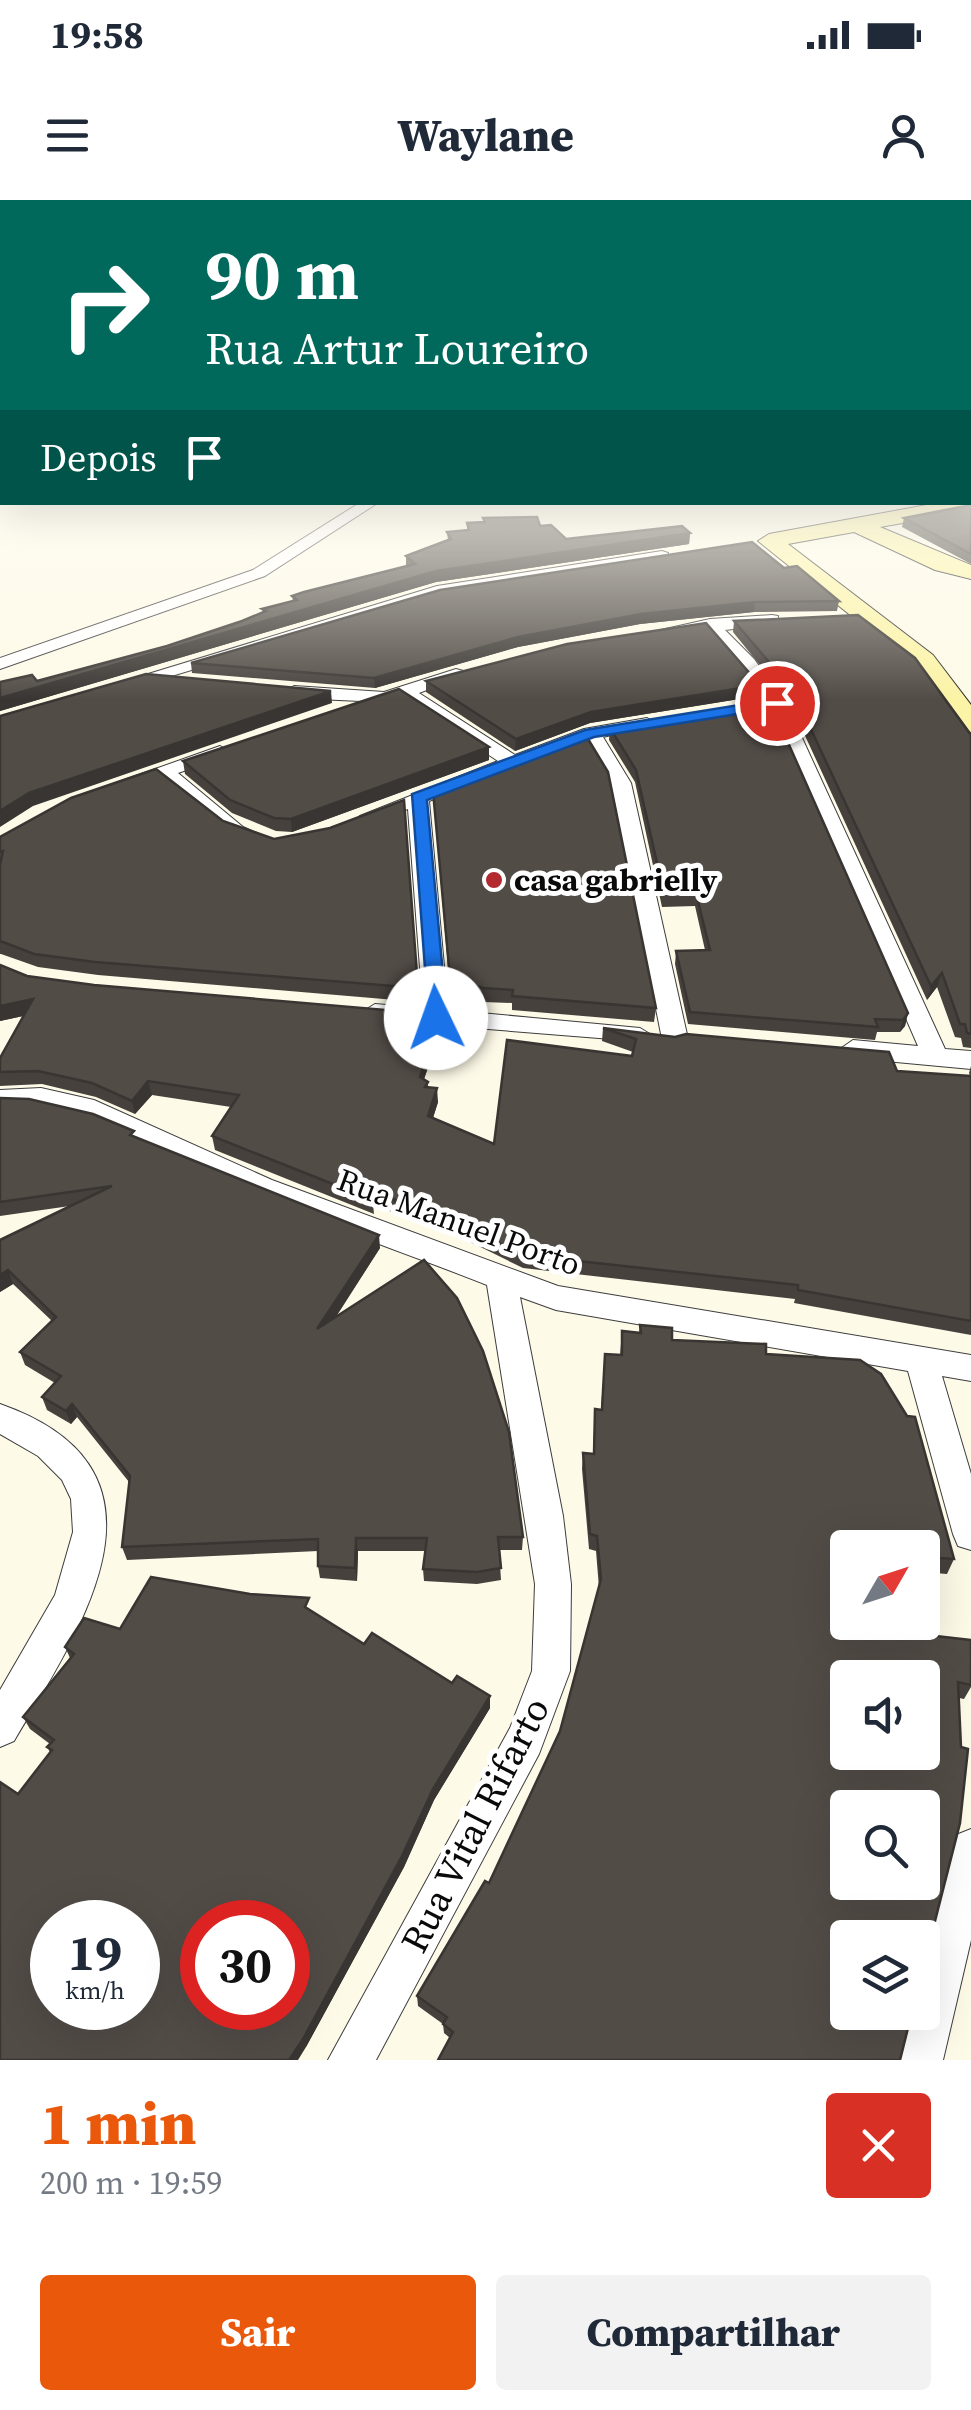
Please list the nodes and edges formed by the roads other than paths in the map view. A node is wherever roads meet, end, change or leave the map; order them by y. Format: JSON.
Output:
{"nodes":[{"id":1,"x":331,"y":527,"type":"edge"},
{"id":2,"x":854,"y":527,"type":"edge"},
{"id":3,"x":861,"y":527,"type":"edge"},
{"id":4,"x":672,"y":555,"type":"edge"},
{"id":5,"x":971,"y":572,"type":"edge"},
{"id":6,"x":803,"y":618,"type":"edge"},
{"id":7,"x":838,"y":618,"type":"edge"},
{"id":8,"x":868,"y":618,"type":"junction"},
{"id":9,"x":710,"y":624,"type":"junction"},
{"id":10,"x":641,"y":634,"type":"edge"},
{"id":11,"x":0,"y":664,"type":"edge"},
{"id":12,"x":477,"y":669,"type":"edge"},
{"id":13,"x":144,"y":678,"type":"junction"},
{"id":14,"x":199,"y":684,"type":"edge"},
{"id":15,"x":108,"y":688,"type":"edge"},
{"id":16,"x":280,"y":691,"type":"edge"},
{"id":17,"x":392,"y":694,"type":"junction"},
{"id":18,"x":329,"y":717,"type":"edge"},
{"id":19,"x":670,"y":720,"type":"edge"},
{"id":20,"x":971,"y":724,"type":"edge"},
{"id":21,"x":590,"y":733,"type":"junction"},
{"id":22,"x":236,"y":747,"type":"edge"},
{"id":23,"x":511,"y":761,"type":"junction"},
{"id":24,"x":164,"y":770,"type":"junction"},
{"id":25,"x":99,"y":792,"type":"edge"},
{"id":26,"x":418,"y":798,"type":"junction"},
{"id":27,"x":350,"y":825,"type":"edge"},
{"id":28,"x":278,"y":845,"type":"edge"},
{"id":29,"x":340,"y":1008,"type":"edge"},
{"id":30,"x":436,"y":1018,"type":"junction"},
{"id":31,"x":821,"y":1047,"type":"edge"},
{"id":32,"x":935,"y":1054,"type":"junction"},
{"id":33,"x":971,"y":1060,"type":"edge"},
{"id":34,"x":0,"y":1099,"type":"edge"},
{"id":35,"x":502,"y":1281,"type":"junction"},
{"id":36,"x":920,"y":1358,"type":"junction"},
{"id":37,"x":971,"y":1368,"type":"edge"},
{"id":38,"x":0,"y":1418,"type":"edge"},
{"id":39,"x":971,"y":1534,"type":"edge"},
{"id":40,"x":0,"y":1728,"type":"edge"},
{"id":41,"x":971,"y":1850,"type":"edge"},
{"id":42,"x":351,"y":2060,"type":"edge"},
{"id":43,"x":920,"y":2060,"type":"edge"}],
"edges":[{"from":1,"to":11,"type":"street"},
{"from":2,"to":8,"type":"main road"},
{"from":3,"to":5,"type":"main road"},
{"from":4,"to":13,"type":"street"},
{"from":6,"to":9,"type":"street"},
{"from":7,"to":8,"type":"street"},
{"from":8,"to":20,"type":"main road"},
{"from":9,"to":10,"type":"street"},
{"from":9,"to":32,"type":"street"},
{"from":12,"to":17,"type":"street"},
{"from":13,"to":14,"type":"street"},
{"from":13,"to":15,"type":"street"},
{"from":16,"to":17,"type":"street"},
{"from":17,"to":18,"type":"street"},
{"from":17,"to":23,"type":"street"},
{"from":19,"to":21,"type":"street"},
{"from":21,"to":23,"type":"street"},
{"from":21,"to":30,"type":"street"},
{"from":22,"to":24,"type":"street"},
{"from":23,"to":26,"type":"street"},
{"from":24,"to":25,"type":"street"},
{"from":24,"to":28,"type":"street"},
{"from":26,"to":27,"type":"street"},
{"from":26,"to":30,"type":"street"},
{"from":29,"to":30,"type":"street"},
{"from":31,"to":32,"type":"street"},
{"from":32,"to":33,"type":"street"},
{"from":34,"to":35,"type":"street","name":"Rua Manuel Porto"},
{"from":35,"to":36,"type":"street","name":"Rua Manuel Porto"},
{"from":35,"to":42,"type":"street","name":"Rua Vital Rifarto"},
{"from":36,"to":37,"type":"street","name":"Rua Manuel Porto"},
{"from":36,"to":39,"type":"street"},
{"from":38,"to":40,"type":"street"},
{"from":41,"to":43,"type":"street"}]}
